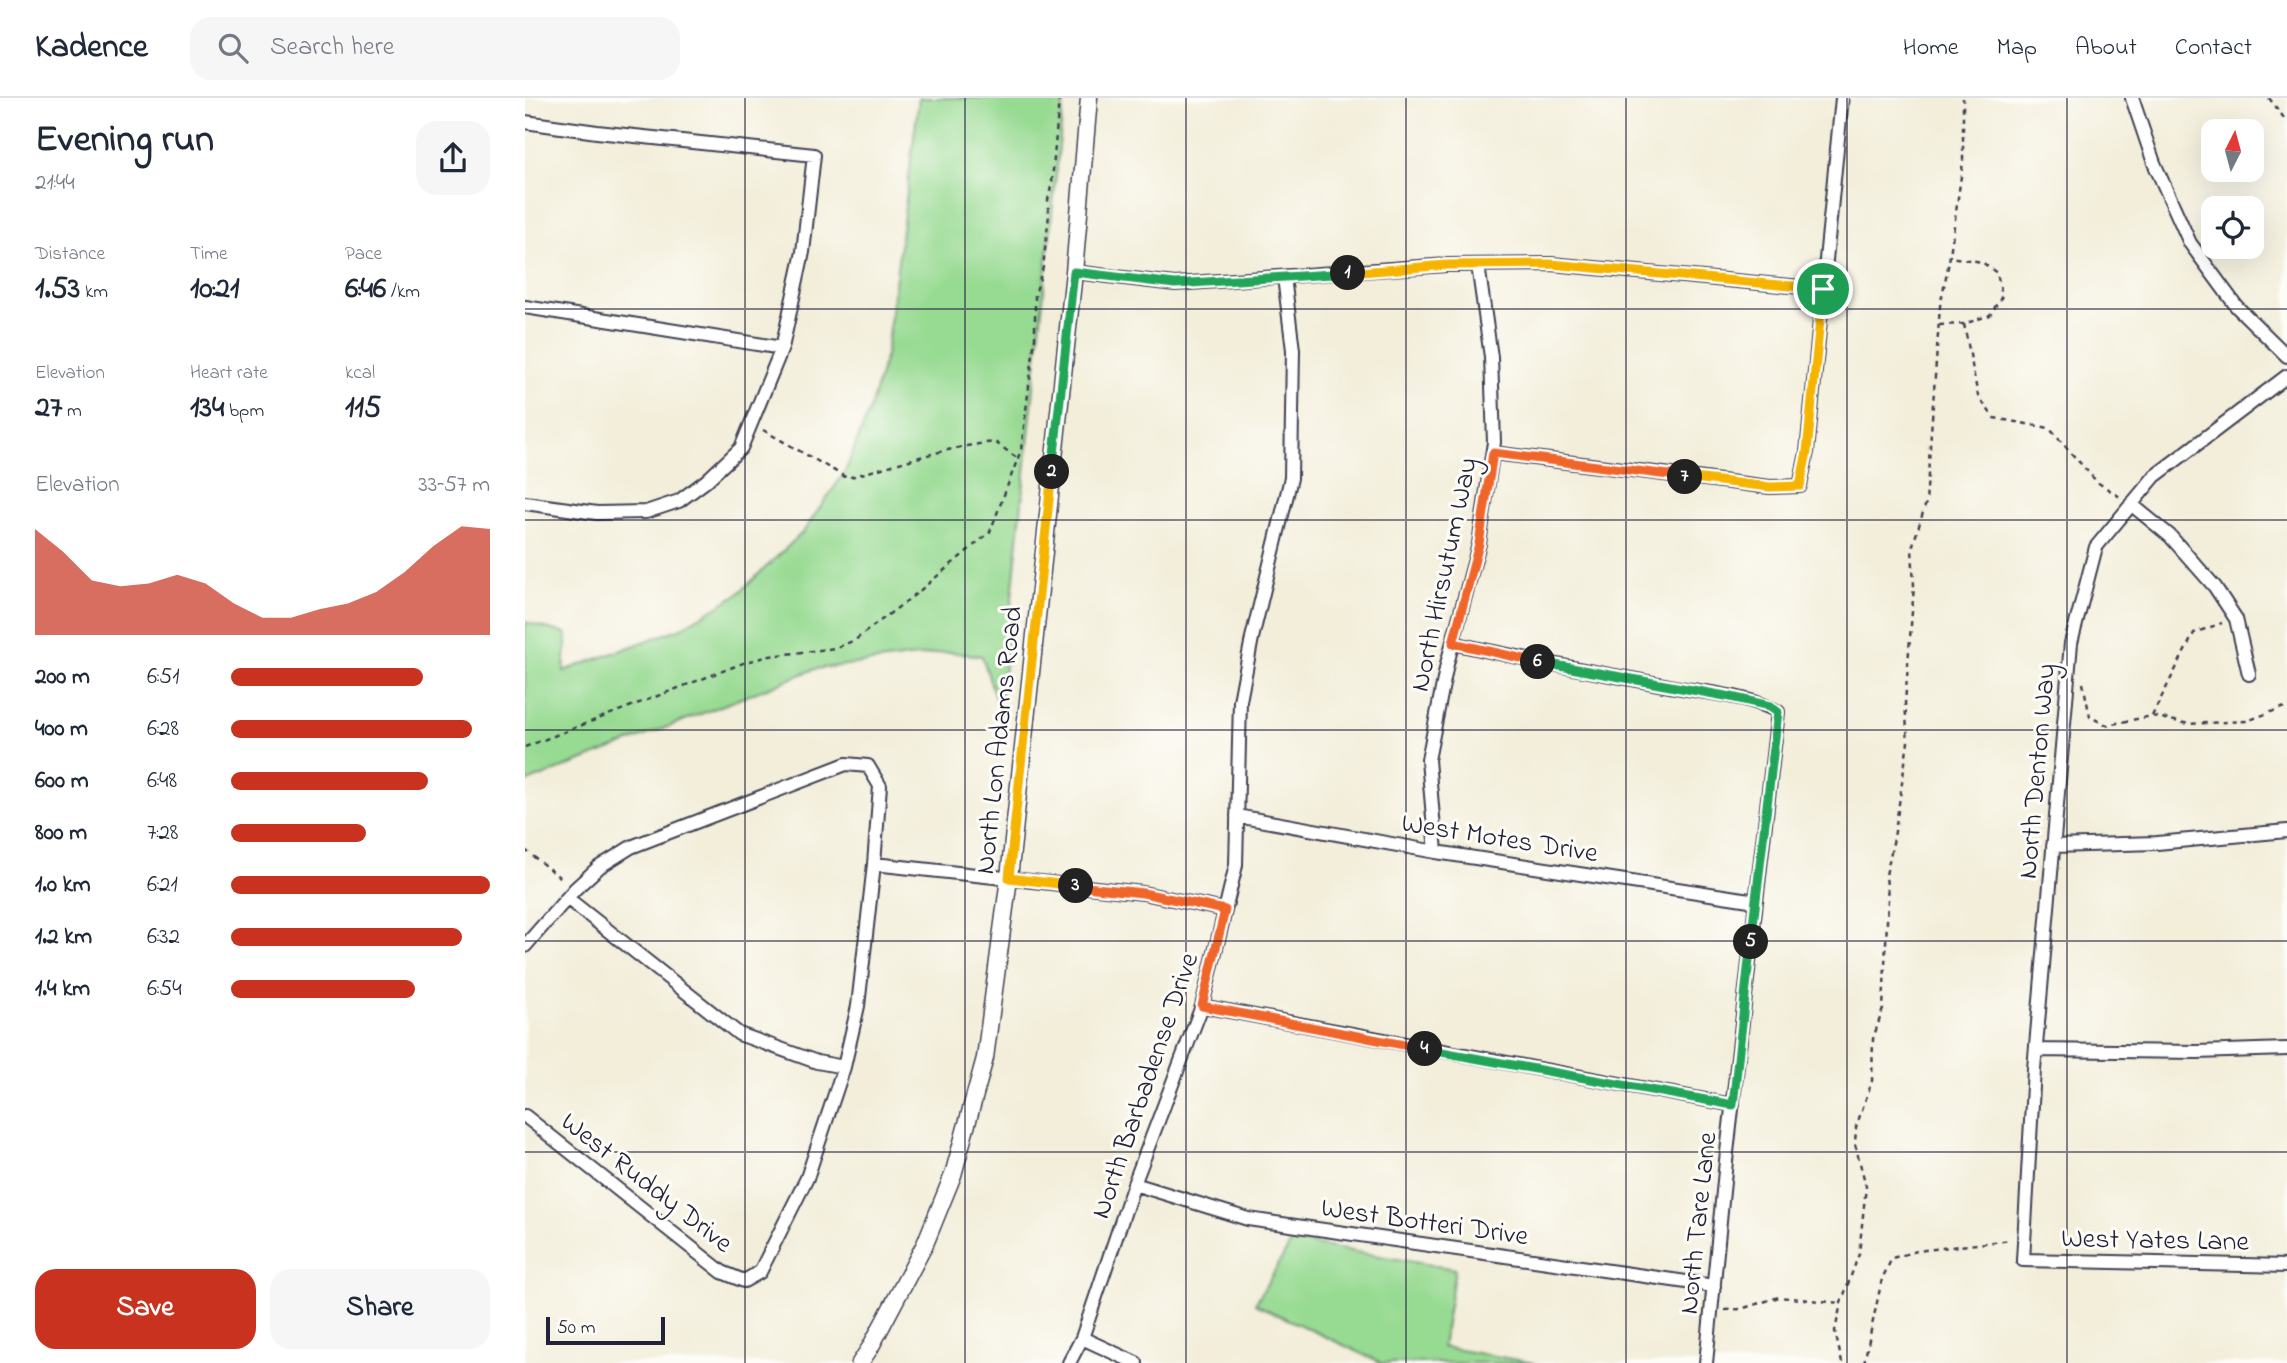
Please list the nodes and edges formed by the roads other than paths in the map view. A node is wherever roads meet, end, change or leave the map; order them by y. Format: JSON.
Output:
{"nodes":[{"id":1,"x":1089,"y":98,"type":"edge"},
{"id":2,"x":1842,"y":98,"type":"edge"},
{"id":3,"x":2132,"y":98,"type":"edge"},
{"id":4,"x":525,"y":122,"type":"edge"},
{"id":5,"x":1478,"y":265,"type":"junction"},
{"id":6,"x":1074,"y":272,"type":"junction"},
{"id":7,"x":1284,"y":277,"type":"junction"},
{"id":8,"x":1823,"y":289,"type":"junction"},
{"id":9,"x":525,"y":307,"type":"edge"},
{"id":10,"x":782,"y":348,"type":"junction"},
{"id":11,"x":2287,"y":356,"type":"edge"},
{"id":12,"x":2287,"y":376,"type":"edge"},
{"id":13,"x":1493,"y":453,"type":"junction"},
{"id":14,"x":525,"y":503,"type":"edge"},
{"id":15,"x":2131,"y":504,"type":"junction"},
{"id":16,"x":1453,"y":643,"type":"junction"},
{"id":17,"x":2249,"y":674,"type":"dead end"},
{"id":18,"x":1237,"y":816,"type":"junction"},
{"id":19,"x":2287,"y":831,"type":"edge"},
{"id":20,"x":2053,"y":846,"type":"junction"},
{"id":21,"x":1436,"y":852,"type":"junction"},
{"id":22,"x":874,"y":864,"type":"junction"},
{"id":23,"x":1009,"y":878,"type":"junction"},
{"id":24,"x":571,"y":893,"type":"junction"},
{"id":25,"x":1756,"y":901,"type":"junction"},
{"id":26,"x":1225,"y":910,"type":"junction"},
{"id":27,"x":525,"y":946,"type":"edge"},
{"id":28,"x":1202,"y":1006,"type":"junction"},
{"id":29,"x":2287,"y":1049,"type":"edge"},
{"id":30,"x":2036,"y":1051,"type":"junction"},
{"id":31,"x":844,"y":1067,"type":"junction"},
{"id":32,"x":1733,"y":1105,"type":"junction"},
{"id":33,"x":525,"y":1116,"type":"edge"},
{"id":34,"x":1134,"y":1184,"type":"junction"},
{"id":35,"x":2023,"y":1260,"type":"joint"},
{"id":36,"x":2287,"y":1266,"type":"edge"},
{"id":37,"x":1714,"y":1286,"type":"junction"},
{"id":38,"x":1082,"y":1338,"type":"junction"},
{"id":39,"x":860,"y":1363,"type":"edge"},
{"id":40,"x":1069,"y":1363,"type":"edge"},
{"id":41,"x":1136,"y":1363,"type":"edge"},
{"id":42,"x":1706,"y":1363,"type":"edge"}],
"edges":[{"from":1,"to":6,"type":"street","name":"North Lon Adams Road"},
{"from":2,"to":8,"type":"street"},
{"from":3,"to":11,"type":"street"},
{"from":4,"to":10,"type":"street"},
{"from":5,"to":7,"type":"street"},
{"from":5,"to":8,"type":"street"},
{"from":5,"to":13,"type":"street","name":"North Hirsutum Way"},
{"from":6,"to":7,"type":"street"},
{"from":6,"to":23,"type":"street","name":"North Lon Adams Road"},
{"from":7,"to":18,"type":"street","name":"North Barbadense Drive"},
{"from":8,"to":13,"type":"street"},
{"from":9,"to":10,"type":"street"},
{"from":10,"to":14,"type":"street"},
{"from":12,"to":15,"type":"street","name":"North Denton Way"},
{"from":13,"to":16,"type":"street","name":"North Hirsutum Way"},
{"from":15,"to":17,"type":"street"},
{"from":15,"to":20,"type":"street","name":"North Denton Way"},
{"from":16,"to":21,"type":"street","name":"North Hirsutum Way"},
{"from":16,"to":25,"type":"street","name":"North Tare Lane"},
{"from":18,"to":21,"type":"street","name":"West Motes Drive"},
{"from":18,"to":26,"type":"street","name":"North Barbadense Drive"},
{"from":19,"to":20,"type":"street"},
{"from":20,"to":30,"type":"street","name":"North Denton Way"},
{"from":21,"to":25,"type":"street","name":"West Motes Drive"},
{"from":22,"to":23,"type":"street"},
{"from":22,"to":24,"type":"street"},
{"from":22,"to":31,"type":"street"},
{"from":23,"to":26,"type":"street"},
{"from":23,"to":39,"type":"street","name":"North Lon Adams Road"},
{"from":24,"to":27,"type":"street"},
{"from":24,"to":31,"type":"street"},
{"from":25,"to":32,"type":"street","name":"North Tare Lane"},
{"from":26,"to":28,"type":"street","name":"North Barbadense Drive"},
{"from":28,"to":32,"type":"street"},
{"from":28,"to":34,"type":"street","name":"North Barbadense Drive"},
{"from":29,"to":30,"type":"street"},
{"from":30,"to":35,"type":"street","name":"North Denton Way"},
{"from":31,"to":33,"type":"street","name":"West Ruddy Drive"},
{"from":32,"to":37,"type":"street","name":"North Tare Lane"},
{"from":34,"to":37,"type":"street","name":"West Botteri Drive"},
{"from":34,"to":38,"type":"street","name":"North Barbadense Drive"},
{"from":35,"to":36,"type":"street","name":"West Yates Lane"},
{"from":37,"to":42,"type":"street","name":"North Tare Lane"},
{"from":38,"to":40,"type":"street","name":"North Barbadense Drive"},
{"from":38,"to":41,"type":"street"}]}
